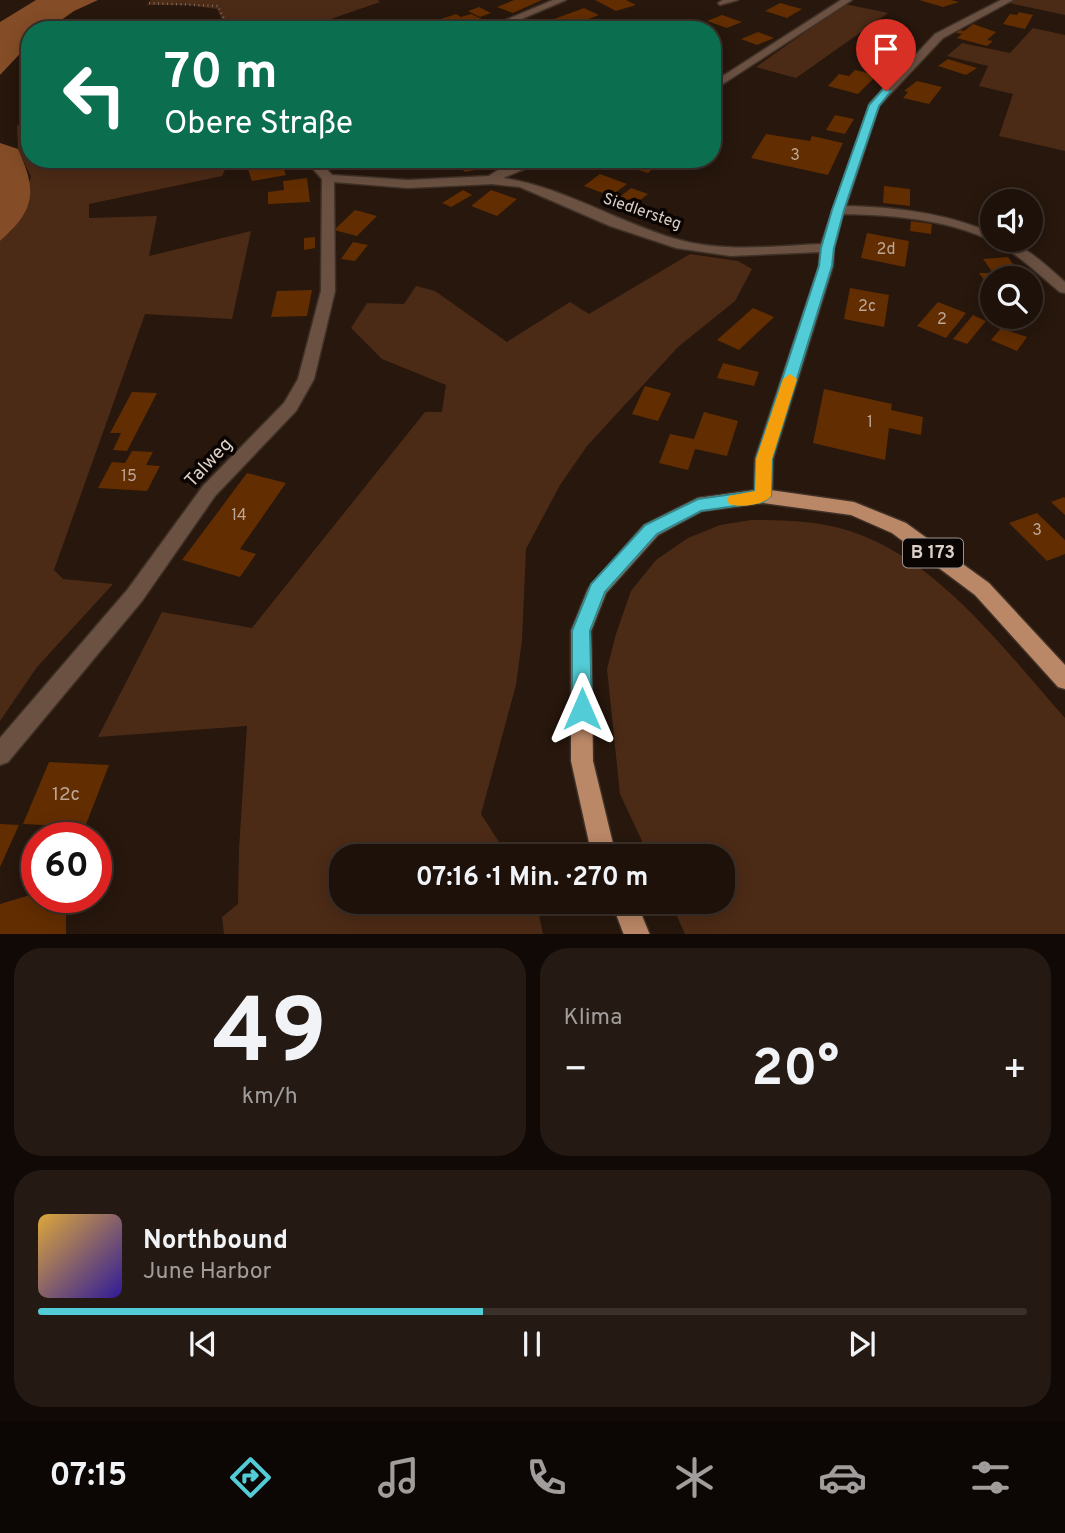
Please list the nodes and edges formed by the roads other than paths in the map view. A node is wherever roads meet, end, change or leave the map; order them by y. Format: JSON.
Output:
{"nodes":[{"id":1,"x":561,"y":0,"type":"edge"},
{"id":2,"x":847,"y":0,"type":"edge"},
{"id":3,"x":1008,"y":0,"type":"edge"},
{"id":4,"x":509,"y":21,"type":"edge"},
{"id":5,"x":721,"y":82,"type":"edge"},
{"id":6,"x":319,"y":168,"type":"edge"},
{"id":7,"x":514,"y":168,"type":"edge"},
{"id":8,"x":328,"y":178,"type":"junction"},
{"id":9,"x":492,"y":180,"type":"junction"},
{"id":10,"x":838,"y":210,"type":"junction"},
{"id":11,"x":980,"y":234,"type":"edge"},
{"id":12,"x":827,"y":248,"type":"junction"},
{"id":13,"x":1020,"y":252,"type":"edge"},
{"id":14,"x":1065,"y":289,"type":"edge"},
{"id":15,"x":763,"y":496,"type":"junction"},
{"id":16,"x":1065,"y":680,"type":"edge"},
{"id":17,"x":0,"y":755,"type":"edge"},
{"id":18,"x":601,"y":844,"type":"edge"},
{"id":19,"x":629,"y":914,"type":"edge"},
{"id":20,"x":637,"y":934,"type":"edge"}],
"edges":[{"from":1,"to":4,"type":"street"},
{"from":2,"to":5,"type":"street"},
{"from":3,"to":10,"type":"street"},
{"from":6,"to":8,"type":"street"},
{"from":7,"to":9,"type":"street","name":"Siedlersteg"},
{"from":8,"to":9,"type":"street","name":"Siedlersteg"},
{"from":8,"to":17,"type":"street","name":"Talweg"},
{"from":9,"to":12,"type":"street","name":"Siedlersteg"},
{"from":10,"to":11,"type":"street"},
{"from":10,"to":12,"type":"street"},
{"from":12,"to":15,"type":"street"},
{"from":13,"to":14,"type":"street"},
{"from":15,"to":16,"type":"main road","name":"B 173","number":"B 173"},
{"from":15,"to":18,"type":"main road","name":"B 173","number":"B 173"},
{"from":19,"to":20,"type":"main road"}]}
